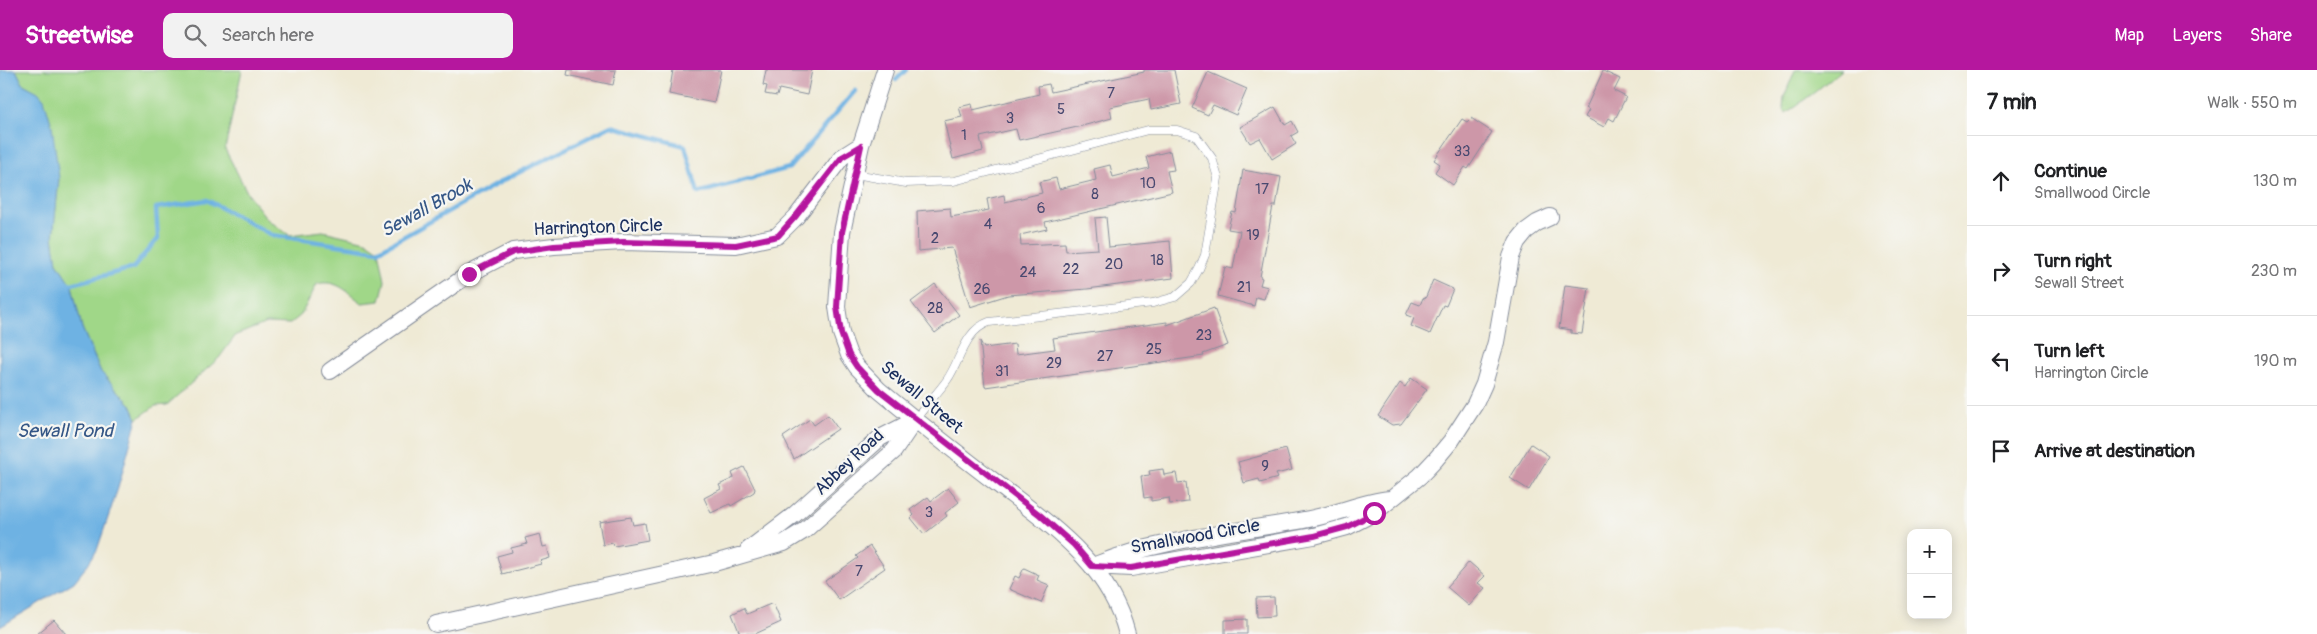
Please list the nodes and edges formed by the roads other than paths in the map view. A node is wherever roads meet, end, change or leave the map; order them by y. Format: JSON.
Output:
{"nodes":[{"id":1,"x":884,"y":70,"type":"edge"},
{"id":2,"x":861,"y":146,"type":"junction"},
{"id":3,"x":855,"y":174,"type":"junction"},
{"id":4,"x":1550,"y":217,"type":"dead end"},
{"id":5,"x":330,"y":371,"type":"dead end"},
{"id":6,"x":915,"y":420,"type":"junction"},
{"id":7,"x":849,"y":465,"type":"junction"},
{"id":8,"x":862,"y":479,"type":"junction"},
{"id":9,"x":1390,"y":499,"type":"junction"},
{"id":10,"x":794,"y":515,"type":"junction"},
{"id":11,"x":1310,"y":519,"type":"junction"},
{"id":12,"x":805,"y":530,"type":"junction"},
{"id":13,"x":1314,"y":536,"type":"junction"},
{"id":14,"x":737,"y":556,"type":"junction"},
{"id":15,"x":1092,"y":566,"type":"junction"},
{"id":16,"x":436,"y":624,"type":"dead end"},
{"id":17,"x":1126,"y":634,"type":"edge"}],
"edges":[{"from":1,"to":2,"type":"street","name":"Sewall Street"},
{"from":2,"to":3,"type":"street","name":"Sewall Street"},
{"from":2,"to":5,"type":"street","name":"Harrington Circle"},
{"from":3,"to":6,"type":"street","name":"Sewall Street"},
{"from":3,"to":6,"type":"lane"},
{"from":4,"to":9,"type":"street","name":"Smallwood Circle"},
{"from":6,"to":7,"type":"street","name":"Abbey Road"},
{"from":6,"to":8,"type":"street","name":"Abbey Road"},
{"from":6,"to":15,"type":"street","name":"Sewall Street"},
{"from":7,"to":8,"type":"lane"},
{"from":7,"to":10,"type":"street","name":"Abbey Road"},
{"from":8,"to":12,"type":"street","name":"Abbey Road"},
{"from":9,"to":11,"type":"street","name":"Smallwood Circle"},
{"from":9,"to":13,"type":"street","name":"Smallwood Circle"},
{"from":10,"to":12,"type":"lane"},
{"from":10,"to":14,"type":"street","name":"Abbey Road"},
{"from":11,"to":13,"type":"lane"},
{"from":11,"to":15,"type":"street","name":"Smallwood Circle"},
{"from":12,"to":14,"type":"street","name":"Abbey Road"},
{"from":13,"to":15,"type":"street","name":"Smallwood Circle"},
{"from":14,"to":16,"type":"street","name":"Abbey Road"},
{"from":15,"to":17,"type":"street","name":"Sewall Street"}]}
